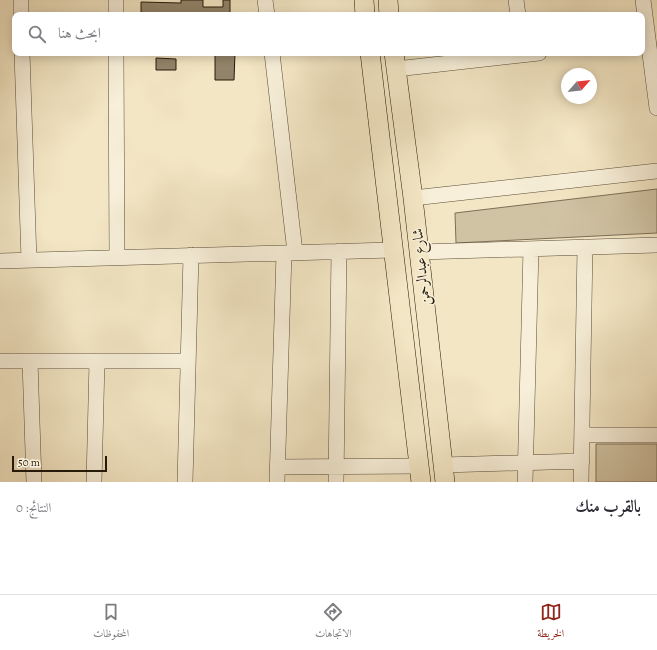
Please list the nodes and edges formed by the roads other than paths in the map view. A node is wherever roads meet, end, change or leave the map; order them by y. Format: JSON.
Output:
{"nodes":[{"id":1,"x":21,"y":0,"type":"edge"},
{"id":2,"x":116,"y":0,"type":"edge"},
{"id":3,"x":265,"y":0,"type":"edge"},
{"id":4,"x":364,"y":0,"type":"edge"},
{"id":5,"x":388,"y":0,"type":"edge"},
{"id":6,"x":516,"y":0,"type":"edge"},
{"id":7,"x":643,"y":0,"type":"edge"},
{"id":8,"x":21,"y":12,"type":"edge"},
{"id":9,"x":116,"y":12,"type":"edge"},
{"id":10,"x":267,"y":12,"type":"edge"},
{"id":11,"x":365,"y":12,"type":"edge"},
{"id":12,"x":389,"y":12,"type":"edge"},
{"id":13,"x":518,"y":12,"type":"edge"},
{"id":14,"x":645,"y":12,"type":"edge"},
{"id":15,"x":645,"y":13,"type":"edge"},
{"id":16,"x":649,"y":40,"type":"edge"},
{"id":17,"x":22,"y":56,"type":"edge"},
{"id":18,"x":116,"y":56,"type":"edge"},
{"id":19,"x":272,"y":56,"type":"edge"},
{"id":20,"x":370,"y":56,"type":"edge"},
{"id":21,"x":486,"y":56,"type":"edge"},
{"id":22,"x":395,"y":61,"type":"edge"},
{"id":23,"x":657,"y":108,"type":"edge"},
{"id":24,"x":657,"y":171,"type":"edge"},
{"id":25,"x":413,"y":198,"type":"junction"},
{"id":26,"x":657,"y":245,"type":"edge"},
{"id":27,"x":585,"y":247,"type":"junction"},
{"id":28,"x":531,"y":249,"type":"junction"},
{"id":29,"x":392,"y":250,"type":"junction"},
{"id":30,"x":339,"y":251,"type":"junction"},
{"id":31,"x":419,"y":252,"type":"junction"},
{"id":32,"x":289,"y":253,"type":"junction"},
{"id":33,"x":191,"y":255,"type":"junction"},
{"id":34,"x":117,"y":258,"type":"junction"},
{"id":35,"x":29,"y":260,"type":"junction"},
{"id":36,"x":0,"y":261,"type":"edge"},
{"id":37,"x":0,"y":361,"type":"edge"},
{"id":38,"x":30,"y":361,"type":"junction"},
{"id":39,"x":97,"y":361,"type":"junction"},
{"id":40,"x":188,"y":361,"type":"junction"},
{"id":41,"x":582,"y":435,"type":"junction"},
{"id":42,"x":657,"y":435,"type":"edge"},
{"id":43,"x":582,"y":461,"type":"junction"},
{"id":44,"x":526,"y":462,"type":"junction"},
{"id":45,"x":277,"y":467,"type":"junction"},
{"id":46,"x":336,"y":467,"type":"junction"},
{"id":47,"x":444,"y":473,"type":"edge"},
{"id":48,"x":420,"y":474,"type":"edge"},
{"id":49,"x":34,"y":482,"type":"edge"},
{"id":50,"x":94,"y":482,"type":"edge"},
{"id":51,"x":185,"y":482,"type":"edge"},
{"id":52,"x":277,"y":482,"type":"edge"},
{"id":53,"x":336,"y":482,"type":"edge"},
{"id":54,"x":525,"y":482,"type":"edge"},
{"id":55,"x":582,"y":482,"type":"edge"}],
"edges":[{"from":1,"to":8,"type":"street"},
{"from":2,"to":9,"type":"street"},
{"from":3,"to":10,"type":"street"},
{"from":4,"to":11,"type":"main road"},
{"from":5,"to":12,"type":"main road"},
{"from":6,"to":13,"type":"street"},
{"from":7,"to":14,"type":"street"},
{"from":15,"to":16,"type":"street"},
{"from":16,"to":23,"type":"street"},
{"from":17,"to":35,"type":"street"},
{"from":18,"to":34,"type":"street"},
{"from":19,"to":32,"type":"street"},
{"from":20,"to":29,"type":"main road","name":"شارع عبدالرحمن"},
{"from":21,"to":22,"type":"street"},
{"from":22,"to":25,"type":"main road","name":"شارع عبدالرحمن"},
{"from":24,"to":25,"type":"street"},
{"from":25,"to":31,"type":"main road","name":"شارع عبدالرحمن"},
{"from":26,"to":27,"type":"street"},
{"from":27,"to":28,"type":"street"},
{"from":27,"to":41,"type":"street"},
{"from":28,"to":31,"type":"street"},
{"from":28,"to":44,"type":"street"},
{"from":29,"to":30,"type":"street"},
{"from":29,"to":48,"type":"main road","name":"شارع عبدالرحمن"},
{"from":30,"to":32,"type":"street"},
{"from":30,"to":46,"type":"street"},
{"from":31,"to":47,"type":"main road","name":"شارع عبدالرحمن"},
{"from":32,"to":33,"type":"street"},
{"from":32,"to":45,"type":"street"},
{"from":33,"to":34,"type":"street"},
{"from":33,"to":40,"type":"street"},
{"from":34,"to":35,"type":"street"},
{"from":35,"to":36,"type":"street"},
{"from":37,"to":38,"type":"street"},
{"from":38,"to":39,"type":"street"},
{"from":38,"to":49,"type":"street"},
{"from":39,"to":40,"type":"street"},
{"from":39,"to":50,"type":"street"},
{"from":40,"to":51,"type":"street"},
{"from":41,"to":42,"type":"street"},
{"from":41,"to":43,"type":"street"},
{"from":43,"to":44,"type":"street"},
{"from":43,"to":55,"type":"street"},
{"from":44,"to":47,"type":"street"},
{"from":44,"to":54,"type":"street"},
{"from":45,"to":46,"type":"street"},
{"from":45,"to":52,"type":"street"},
{"from":46,"to":48,"type":"street"},
{"from":46,"to":53,"type":"street"}]}
